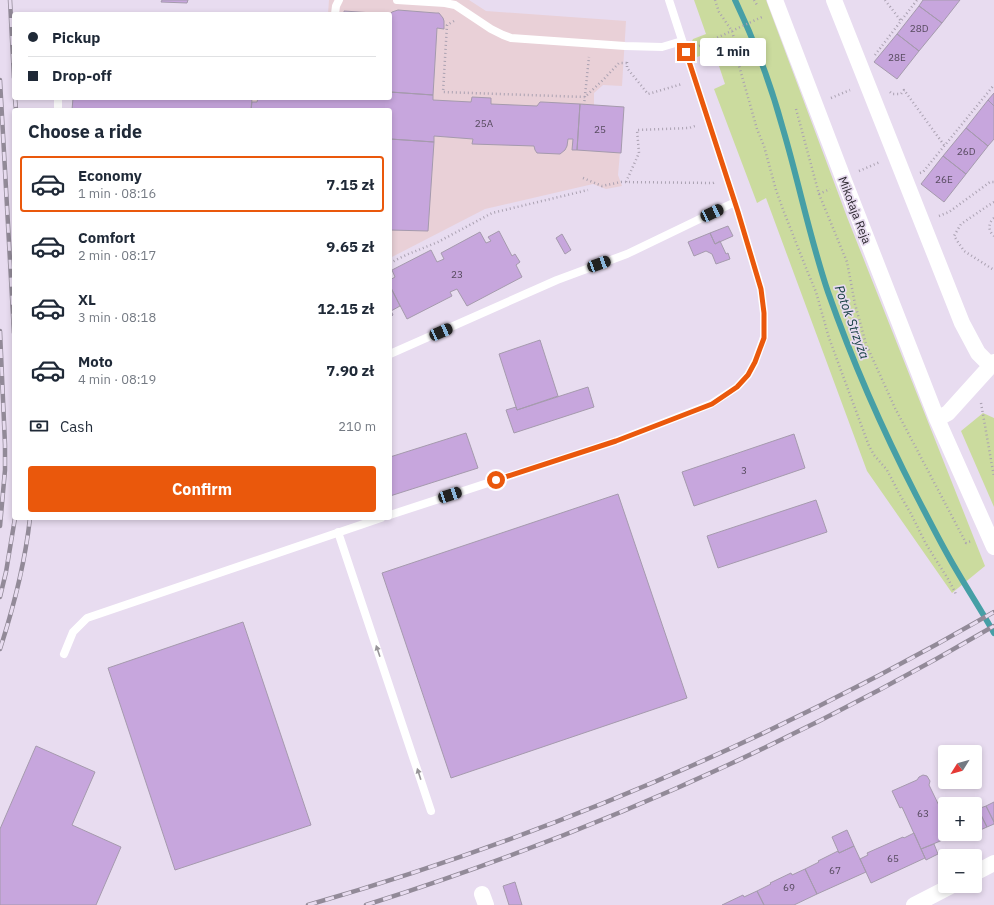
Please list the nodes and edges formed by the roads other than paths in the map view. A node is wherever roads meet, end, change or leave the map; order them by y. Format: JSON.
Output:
{"nodes":[{"id":1,"x":339,"y":0,"type":"edge"},
{"id":2,"x":397,"y":0,"type":"edge"},
{"id":3,"x":669,"y":0,"type":"edge"},
{"id":4,"x":775,"y":0,"type":"edge"},
{"id":5,"x":834,"y":0,"type":"edge"},
{"id":6,"x":335,"y":12,"type":"edge"},
{"id":7,"x":682,"y":41,"type":"junction"},
{"id":8,"x":735,"y":202,"type":"junction"},
{"id":9,"x":392,"y":353,"type":"edge"},
{"id":10,"x":992,"y":364,"type":"edge"},
{"id":11,"x":937,"y":419,"type":"junction"},
{"id":12,"x":392,"y":514,"type":"edge"},
{"id":13,"x":375,"y":520,"type":"edge"},
{"id":14,"x":338,"y":532,"type":"junction"},
{"id":15,"x":991,"y":537,"type":"edge"},
{"id":16,"x":64,"y":654,"type":"dead end"},
{"id":17,"x":431,"y":811,"type":"dead end"},
{"id":18,"x":994,"y":863,"type":"edge"},
{"id":19,"x":982,"y":869,"type":"edge"},
{"id":20,"x":938,"y":893,"type":"edge"},
{"id":21,"x":914,"y":905,"type":"edge"}],
"edges":[{"from":1,"to":6,"type":"lane"},
{"from":2,"to":7,"type":"lane"},
{"from":3,"to":7,"type":"lane"},
{"from":4,"to":11,"type":"street","name":"Mikołaja Reja"},
{"from":5,"to":10,"type":"street"},
{"from":7,"to":8,"type":"lane"},
{"from":8,"to":9,"type":"lane"},
{"from":8,"to":12,"type":"lane"},
{"from":10,"to":11,"type":"street"},
{"from":11,"to":15,"type":"street","name":"Mikołaja Reja"},
{"from":13,"to":14,"type":"lane"},
{"from":14,"to":16,"type":"lane"},
{"from":17,"to":14,"type":"lane","one_way":true},
{"from":18,"to":19,"type":"street"},
{"from":20,"to":21,"type":"street"}]}
